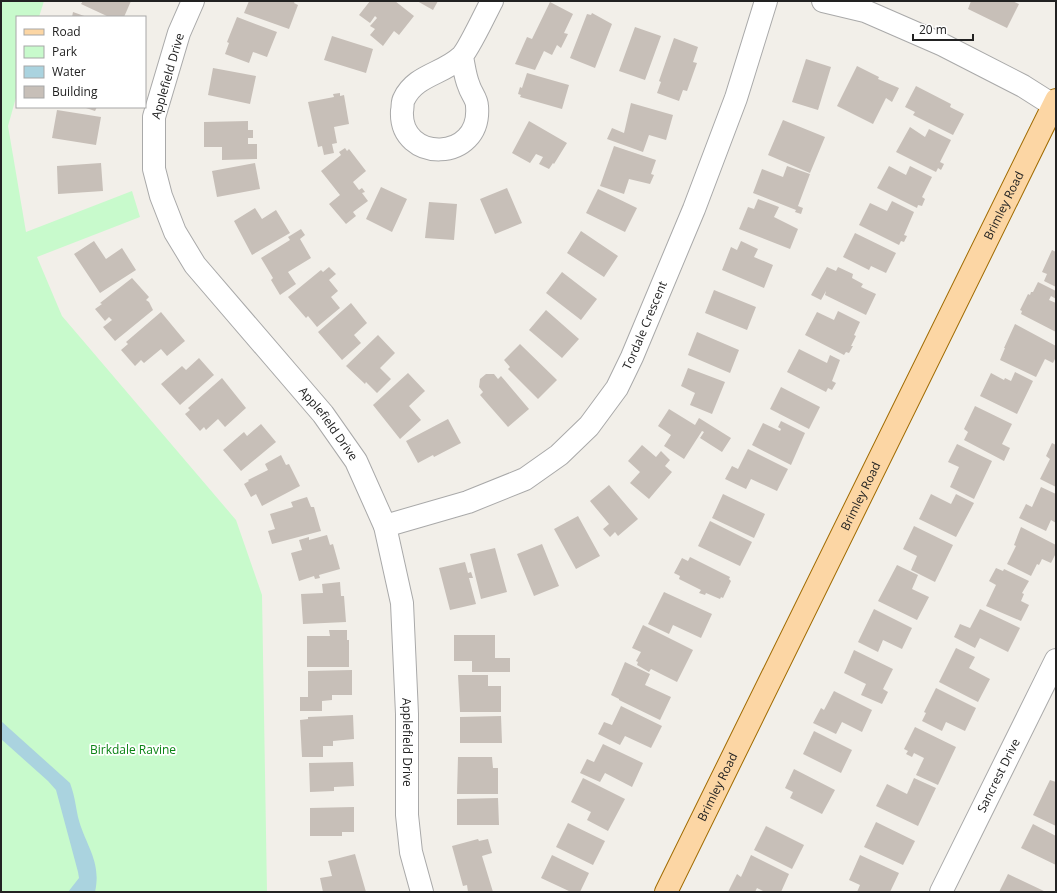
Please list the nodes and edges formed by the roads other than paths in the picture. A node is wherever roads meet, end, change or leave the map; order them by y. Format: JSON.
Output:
{"nodes":[{"id":1,"x":193,"y":1,"type":"edge"},
{"id":2,"x":492,"y":1,"type":"edge"},
{"id":3,"x":766,"y":1,"type":"edge"},
{"id":4,"x":823,"y":1,"type":"edge"},
{"id":5,"x":462,"y":57,"type":"dead end"},
{"id":6,"x":1055,"y":104,"type":"edge"},
{"id":7,"x":385,"y":526,"type":"junction"},
{"id":8,"x":1056,"y":660,"type":"edge"},
{"id":9,"x":422,"y":892,"type":"edge"},
{"id":10,"x":666,"y":892,"type":"edge"},
{"id":11,"x":941,"y":892,"type":"edge"}],
"edges":[{"from":1,"to":7,"type":"street","name":"Applefield Drive"},
{"from":2,"to":5,"type":"street"},
{"from":3,"to":7,"type":"street","name":"Tordale Crescent"},
{"from":4,"to":6,"type":"street"},
{"from":6,"to":10,"type":"main road","name":"Brimley Road"},
{"from":7,"to":9,"type":"street","name":"Applefield Drive"},
{"from":8,"to":11,"type":"street","name":"Sancrest Drive"}]}
